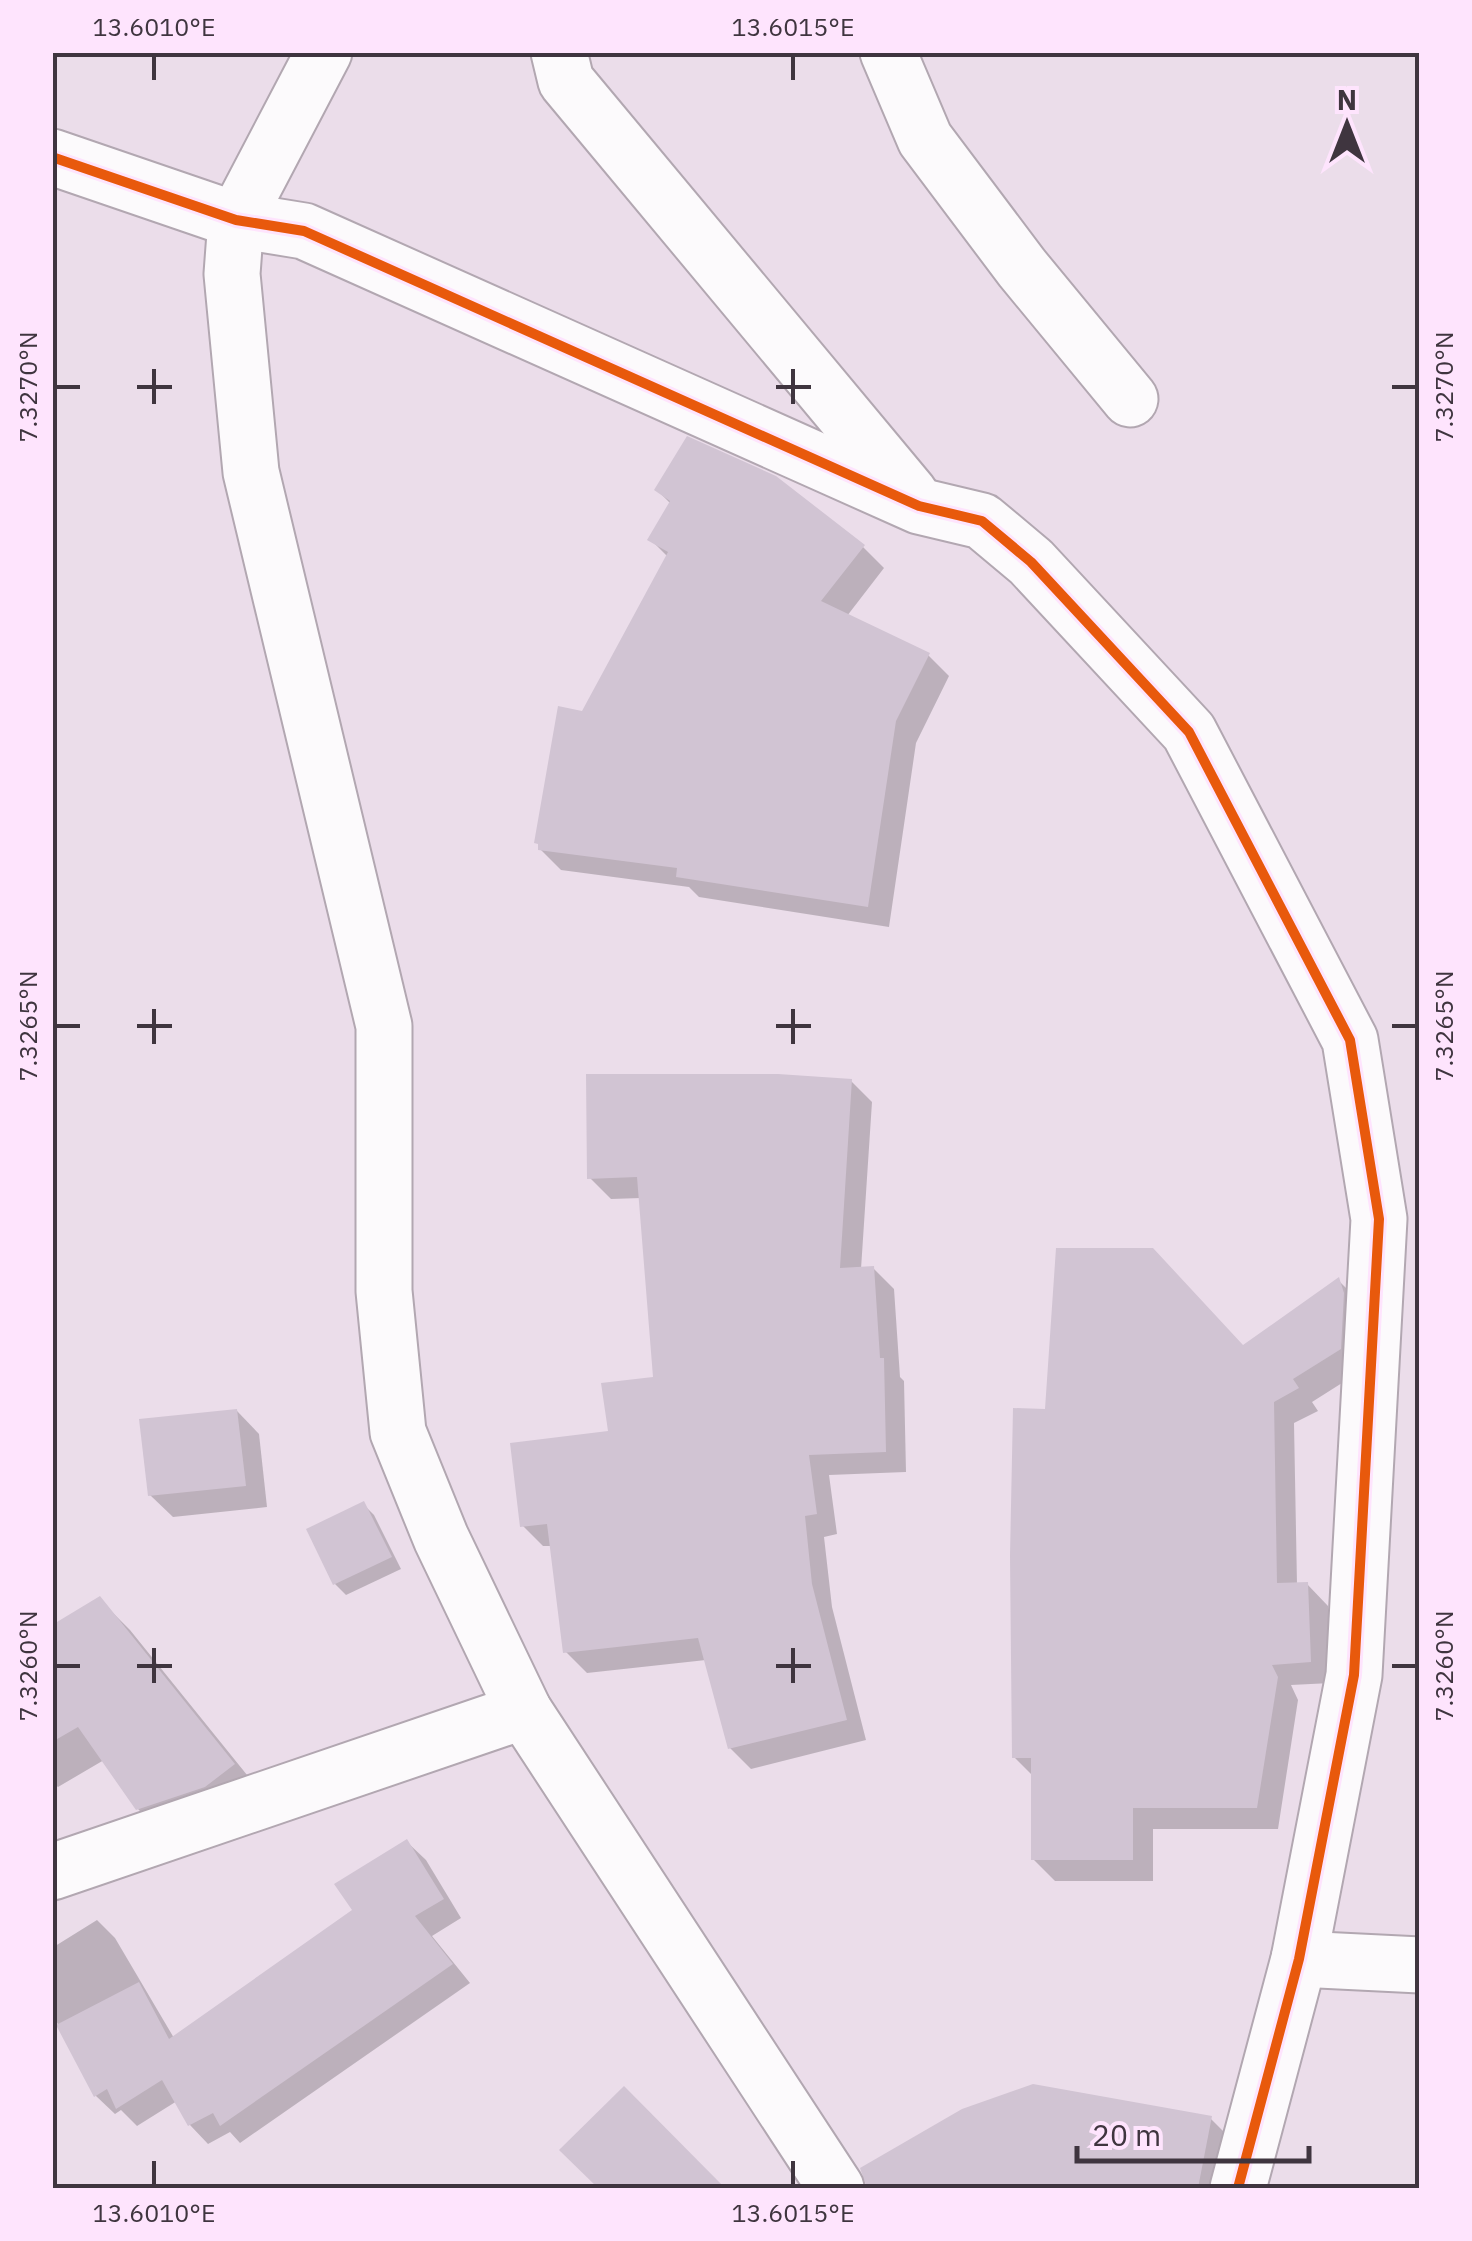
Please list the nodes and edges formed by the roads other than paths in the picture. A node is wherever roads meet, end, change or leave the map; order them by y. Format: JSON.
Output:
{"nodes":[{"id":1,"x":324,"y":52,"type":"edge"},
{"id":2,"x":559,"y":52,"type":"edge"},
{"id":3,"x":888,"y":52,"type":"edge"},
{"id":4,"x":52,"y":157,"type":"edge"},
{"id":5,"x":236,"y":220,"type":"junction"},
{"id":6,"x":1130,"y":400,"type":"dead end"},
{"id":7,"x":920,"y":506,"type":"junction"},
{"id":8,"x":524,"y":1711,"type":"junction"},
{"id":9,"x":52,"y":1872,"type":"edge"},
{"id":10,"x":1299,"y":1959,"type":"junction"},
{"id":11,"x":1420,"y":1965,"type":"edge"},
{"id":12,"x":836,"y":2188,"type":"edge"},
{"id":13,"x":1238,"y":2188,"type":"edge"}],
"edges":[{"from":1,"to":5,"type":"street"},
{"from":2,"to":7,"type":"street"},
{"from":3,"to":6,"type":"street"},
{"from":4,"to":5,"type":"street"},
{"from":5,"to":7,"type":"street"},
{"from":5,"to":8,"type":"street"},
{"from":7,"to":10,"type":"street"},
{"from":8,"to":9,"type":"street"},
{"from":8,"to":12,"type":"street"},
{"from":10,"to":11,"type":"street"},
{"from":10,"to":13,"type":"street"}]}
